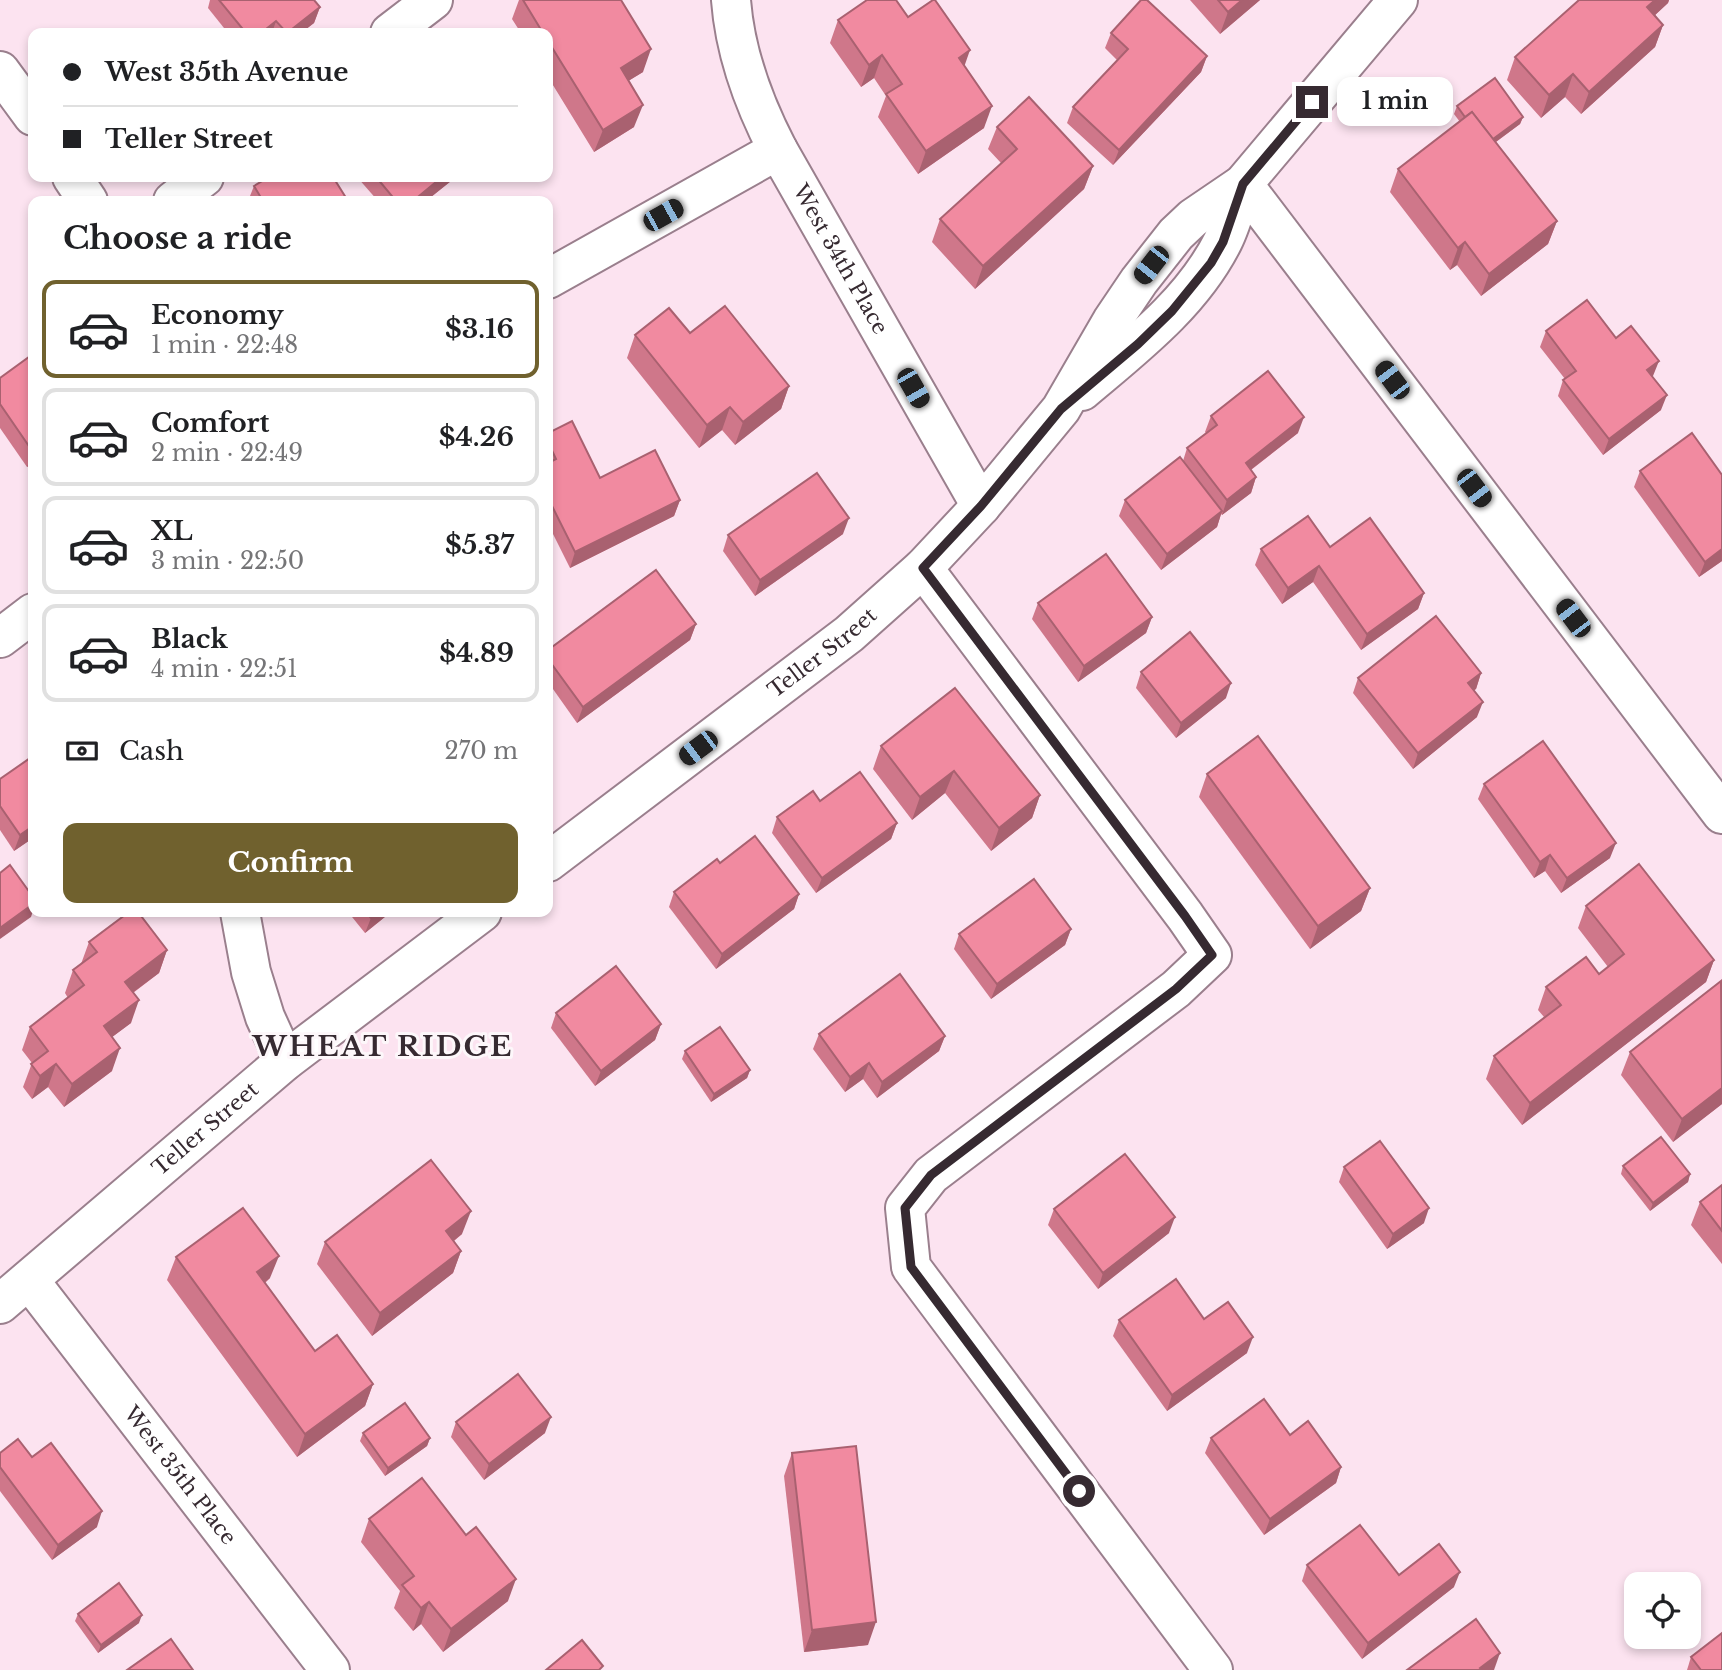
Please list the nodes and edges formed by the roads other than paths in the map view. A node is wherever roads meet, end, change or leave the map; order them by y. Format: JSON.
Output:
{"nodes":[{"id":1,"x":433,"y":0,"type":"edge"},
{"id":2,"x":731,"y":0,"type":"edge"},
{"id":3,"x":1398,"y":0,"type":"edge"},
{"id":4,"x":397,"y":28,"type":"edge"},
{"id":5,"x":0,"y":71,"type":"edge"},
{"id":6,"x":28,"y":109,"type":"edge"},
{"id":7,"x":778,"y":150,"type":"junction"},
{"id":8,"x":198,"y":182,"type":"edge"},
{"id":9,"x":1243,"y":184,"type":"junction"},
{"id":10,"x":179,"y":196,"type":"edge"},
{"id":11,"x":553,"y":276,"type":"edge"},
{"id":12,"x":981,"y":506,"type":"junction"},
{"id":13,"x":923,"y":568,"type":"junction"},
{"id":14,"x":28,"y":618,"type":"edge"},
{"id":15,"x":0,"y":638,"type":"edge"},
{"id":16,"x":1722,"y":814,"type":"edge"},
{"id":17,"x":553,"y":858,"type":"edge"},
{"id":18,"x":241,"y":917,"type":"edge"},
{"id":19,"x":475,"y":917,"type":"edge"},
{"id":20,"x":285,"y":1061,"type":"junction"},
{"id":21,"x":29,"y":1280,"type":"junction"},
{"id":22,"x":0,"y":1304,"type":"edge"},
{"id":23,"x":330,"y":1670,"type":"edge"},
{"id":24,"x":1213,"y":1670,"type":"edge"}],
"edges":[{"from":1,"to":4,"type":"street"},
{"from":2,"to":7,"type":"street","name":"West 34th Place"},
{"from":3,"to":9,"type":"street","name":"Teller Street"},
{"from":5,"to":6,"type":"street"},
{"from":7,"to":11,"type":"street"},
{"from":7,"to":12,"type":"street","name":"West 34th Place"},
{"from":8,"to":10,"type":"street"},
{"from":9,"to":12,"type":"street","name":"Teller Street"},
{"from":9,"to":16,"type":"street"},
{"from":12,"to":13,"type":"street","name":"Teller Street"},
{"from":13,"to":17,"type":"street","name":"Teller Street"},
{"from":13,"to":24,"type":"street"},
{"from":14,"to":15,"type":"street"},
{"from":18,"to":20,"type":"street"},
{"from":19,"to":20,"type":"street","name":"Teller Street"},
{"from":20,"to":21,"type":"street","name":"Teller Street"},
{"from":21,"to":22,"type":"street","name":"Teller Street"},
{"from":21,"to":23,"type":"street","name":"West 35th Place"}]}
